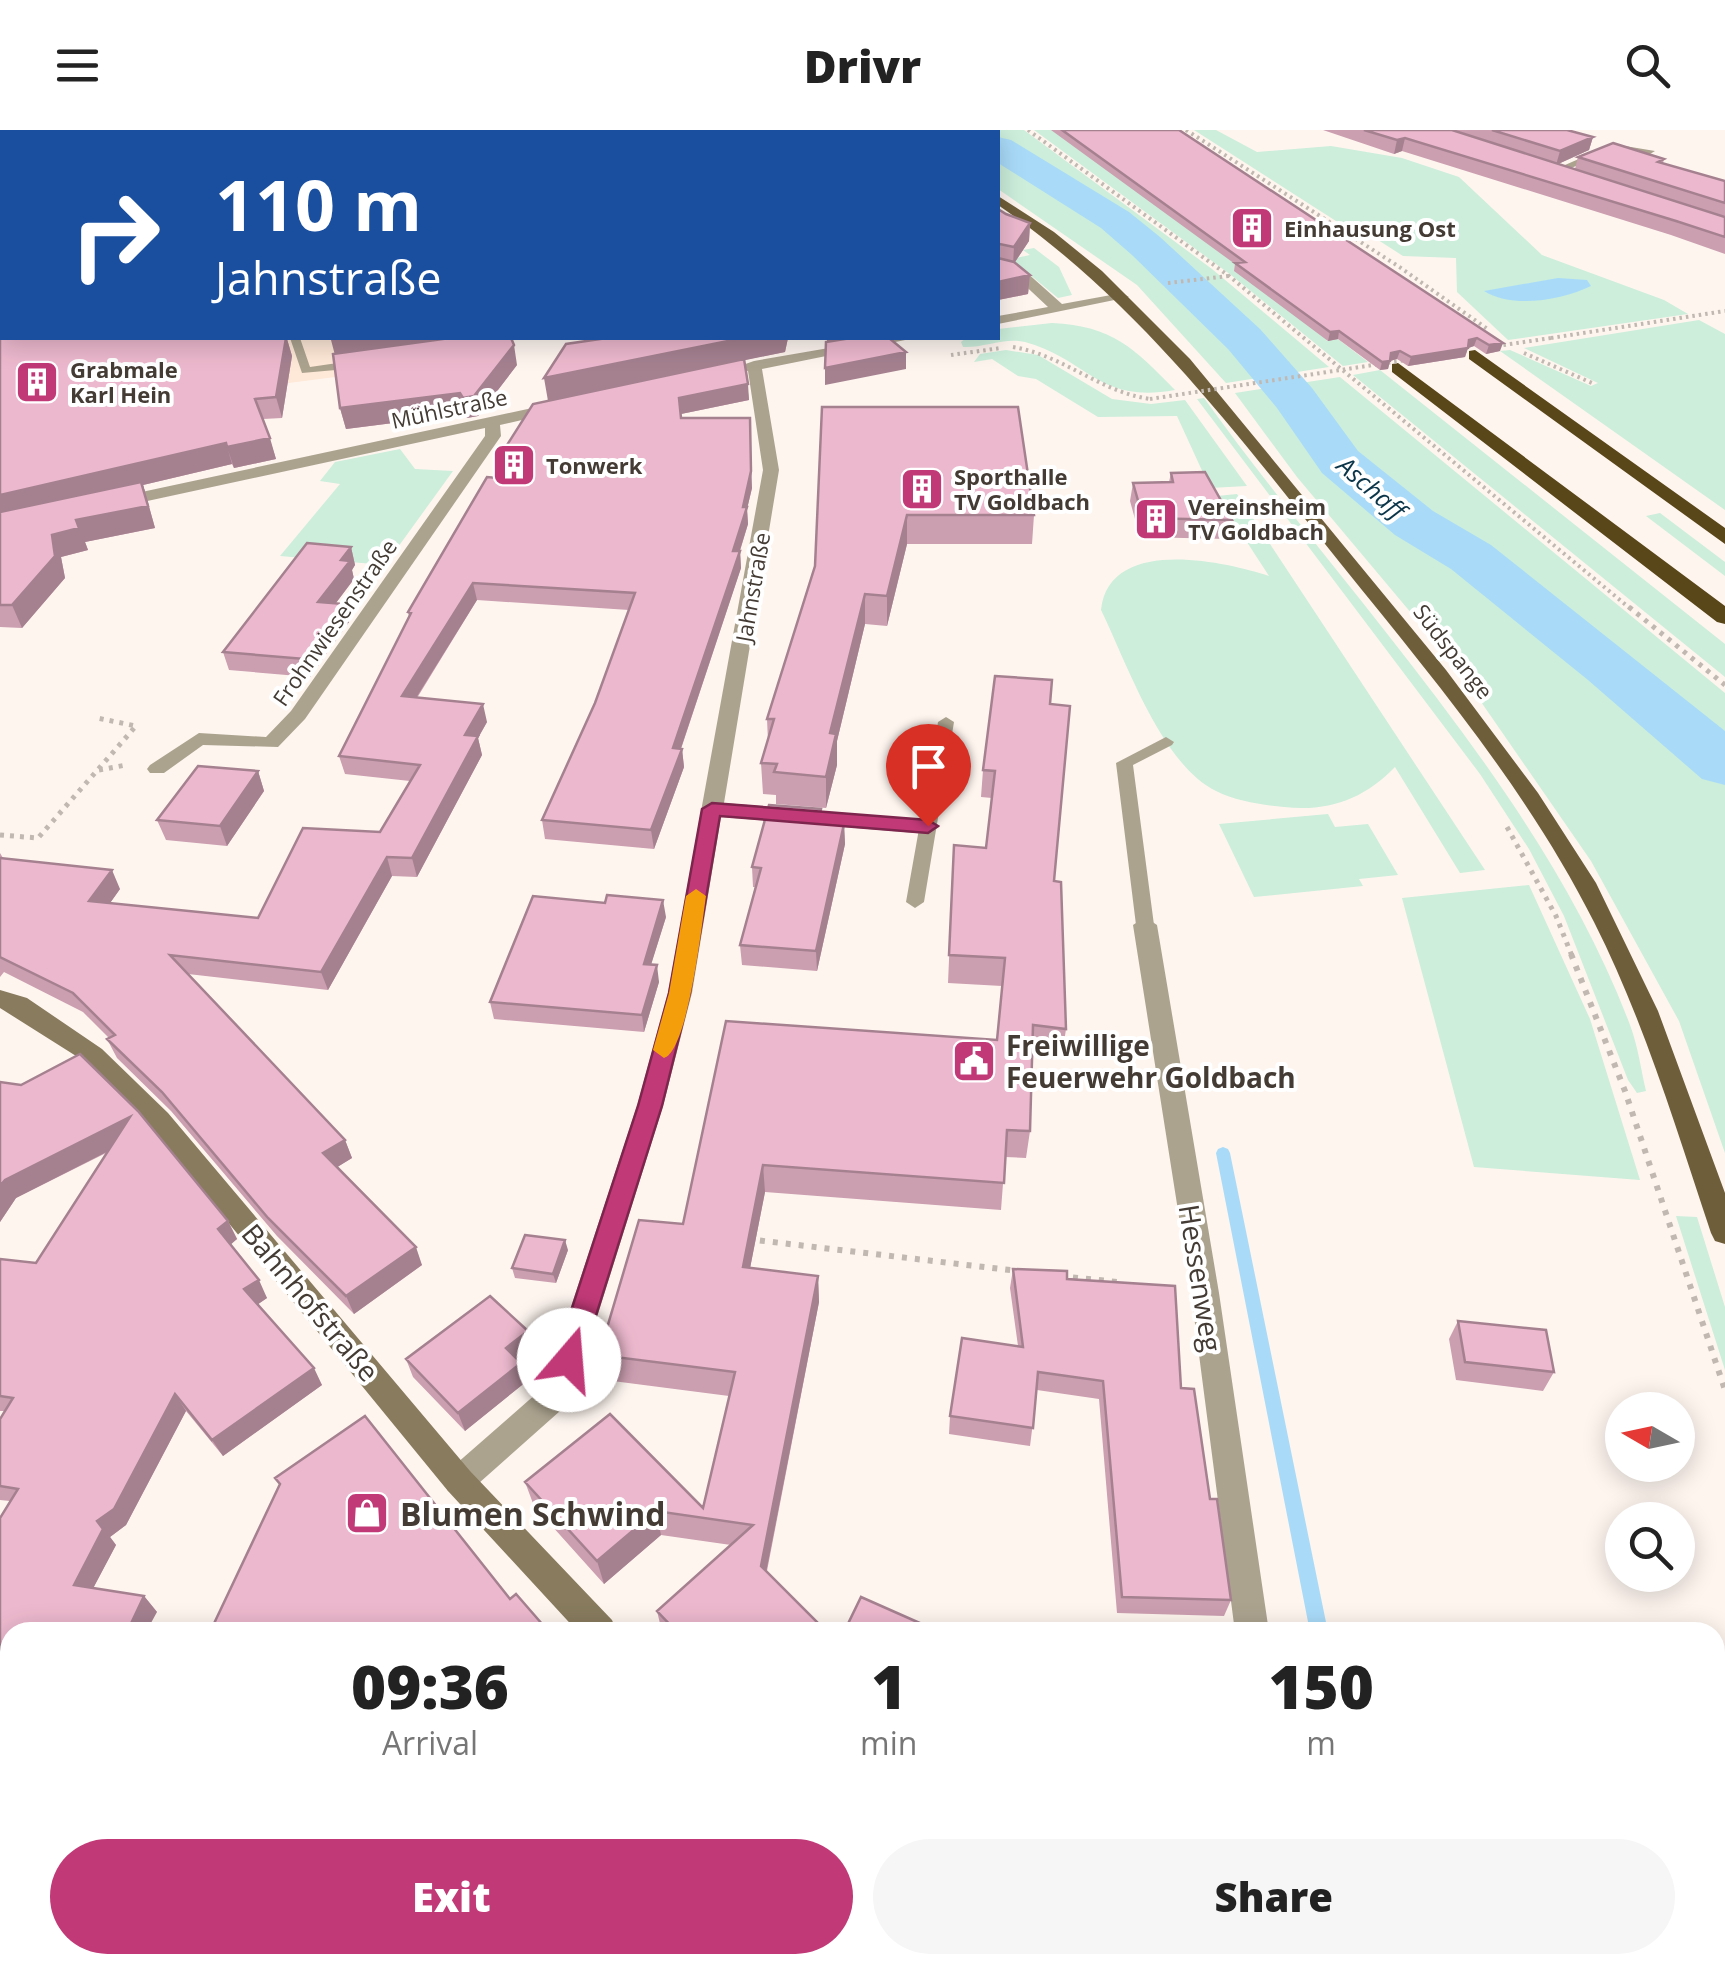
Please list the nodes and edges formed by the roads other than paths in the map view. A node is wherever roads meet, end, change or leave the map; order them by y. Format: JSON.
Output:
{"nodes":[{"id":1,"x":1650,"y":150,"type":"edge"},
{"id":2,"x":1537,"y":167,"type":"edge"},
{"id":3,"x":1554,"y":172,"type":"junction"},
{"id":4,"x":1573,"y":178,"type":"edge"},
{"id":5,"x":1000,"y":201,"type":"edge"},
{"id":6,"x":1000,"y":270,"type":"edge"},
{"id":7,"x":1128,"y":303,"type":"junction"},
{"id":8,"x":1057,"y":307,"type":"junction"},
{"id":9,"x":1028,"y":314,"type":"junction"},
{"id":10,"x":1000,"y":320,"type":"edge"},
{"id":11,"x":296,"y":340,"type":"edge"},
{"id":12,"x":897,"y":340,"type":"edge"},
{"id":13,"x":1484,"y":351,"type":"edge"},
{"id":14,"x":382,"y":360,"type":"edge"},
{"id":15,"x":1408,"y":363,"type":"edge"},
{"id":16,"x":754,"y":365,"type":"junction"},
{"id":17,"x":722,"y":372,"type":"edge"},
{"id":18,"x":583,"y":402,"type":"edge"},
{"id":19,"x":492,"y":422,"type":"junction"},
{"id":20,"x":90,"y":508,"type":"edge"},
{"id":21,"x":1725,"y":538,"type":"edge"},
{"id":22,"x":1725,"y":617,"type":"edge"},
{"id":23,"x":946,"y":722,"type":"dead end"},
{"id":24,"x":1166,"y":742,"type":"dead end"},
{"id":25,"x":157,"y":769,"type":"dead end"},
{"id":26,"x":712,"y":809,"type":"junction"},
{"id":27,"x":928,"y":826,"type":"junction"},
{"id":28,"x":915,"y":902,"type":"dead end"},
{"id":29,"x":1145,"y":925,"type":"joint"},
{"id":30,"x":0,"y":999,"type":"edge"},
{"id":31,"x":1725,"y":1234,"type":"edge"},
{"id":32,"x":459,"y":1481,"type":"junction"},
{"id":33,"x":591,"y":1622,"type":"edge"},
{"id":34,"x":1251,"y":1622,"type":"edge"}],
"edges":[{"from":1,"to":3,"type":"lane"},
{"from":2,"to":3,"type":"street"},
{"from":3,"to":4,"type":"street"},
{"from":5,"to":7,"type":"main road","name":"Südspange"},
{"from":6,"to":8,"type":"street"},
{"from":7,"to":8,"type":"street"},
{"from":7,"to":9,"type":"street"},
{"from":7,"to":31,"type":"main road","name":"Südspange"},
{"from":8,"to":9,"type":"street"},
{"from":9,"to":10,"type":"street"},
{"from":11,"to":14,"type":"lane"},
{"from":12,"to":16,"type":"street"},
{"from":13,"to":21,"type":"highway"},
{"from":15,"to":22,"type":"highway"},
{"from":16,"to":17,"type":"street"},
{"from":16,"to":26,"type":"street","name":"Jahnstraße"},
{"from":18,"to":19,"type":"street","name":"Mühlstraße"},
{"from":19,"to":20,"type":"street","name":"Mühlstraße"},
{"from":19,"to":25,"type":"street","name":"Frohnwiesenstraße"},
{"from":23,"to":27,"type":"lane"},
{"from":24,"to":29,"type":"lane"},
{"from":26,"to":27,"type":"street"},
{"from":26,"to":32,"type":"street","name":"Jahnstraße"},
{"from":27,"to":28,"type":"lane"},
{"from":29,"to":34,"type":"street","name":"Hessenweg"},
{"from":30,"to":32,"type":"street","name":"Bahnhofstraße"},
{"from":32,"to":33,"type":"street","name":"Bahnhofstraße"}]}
